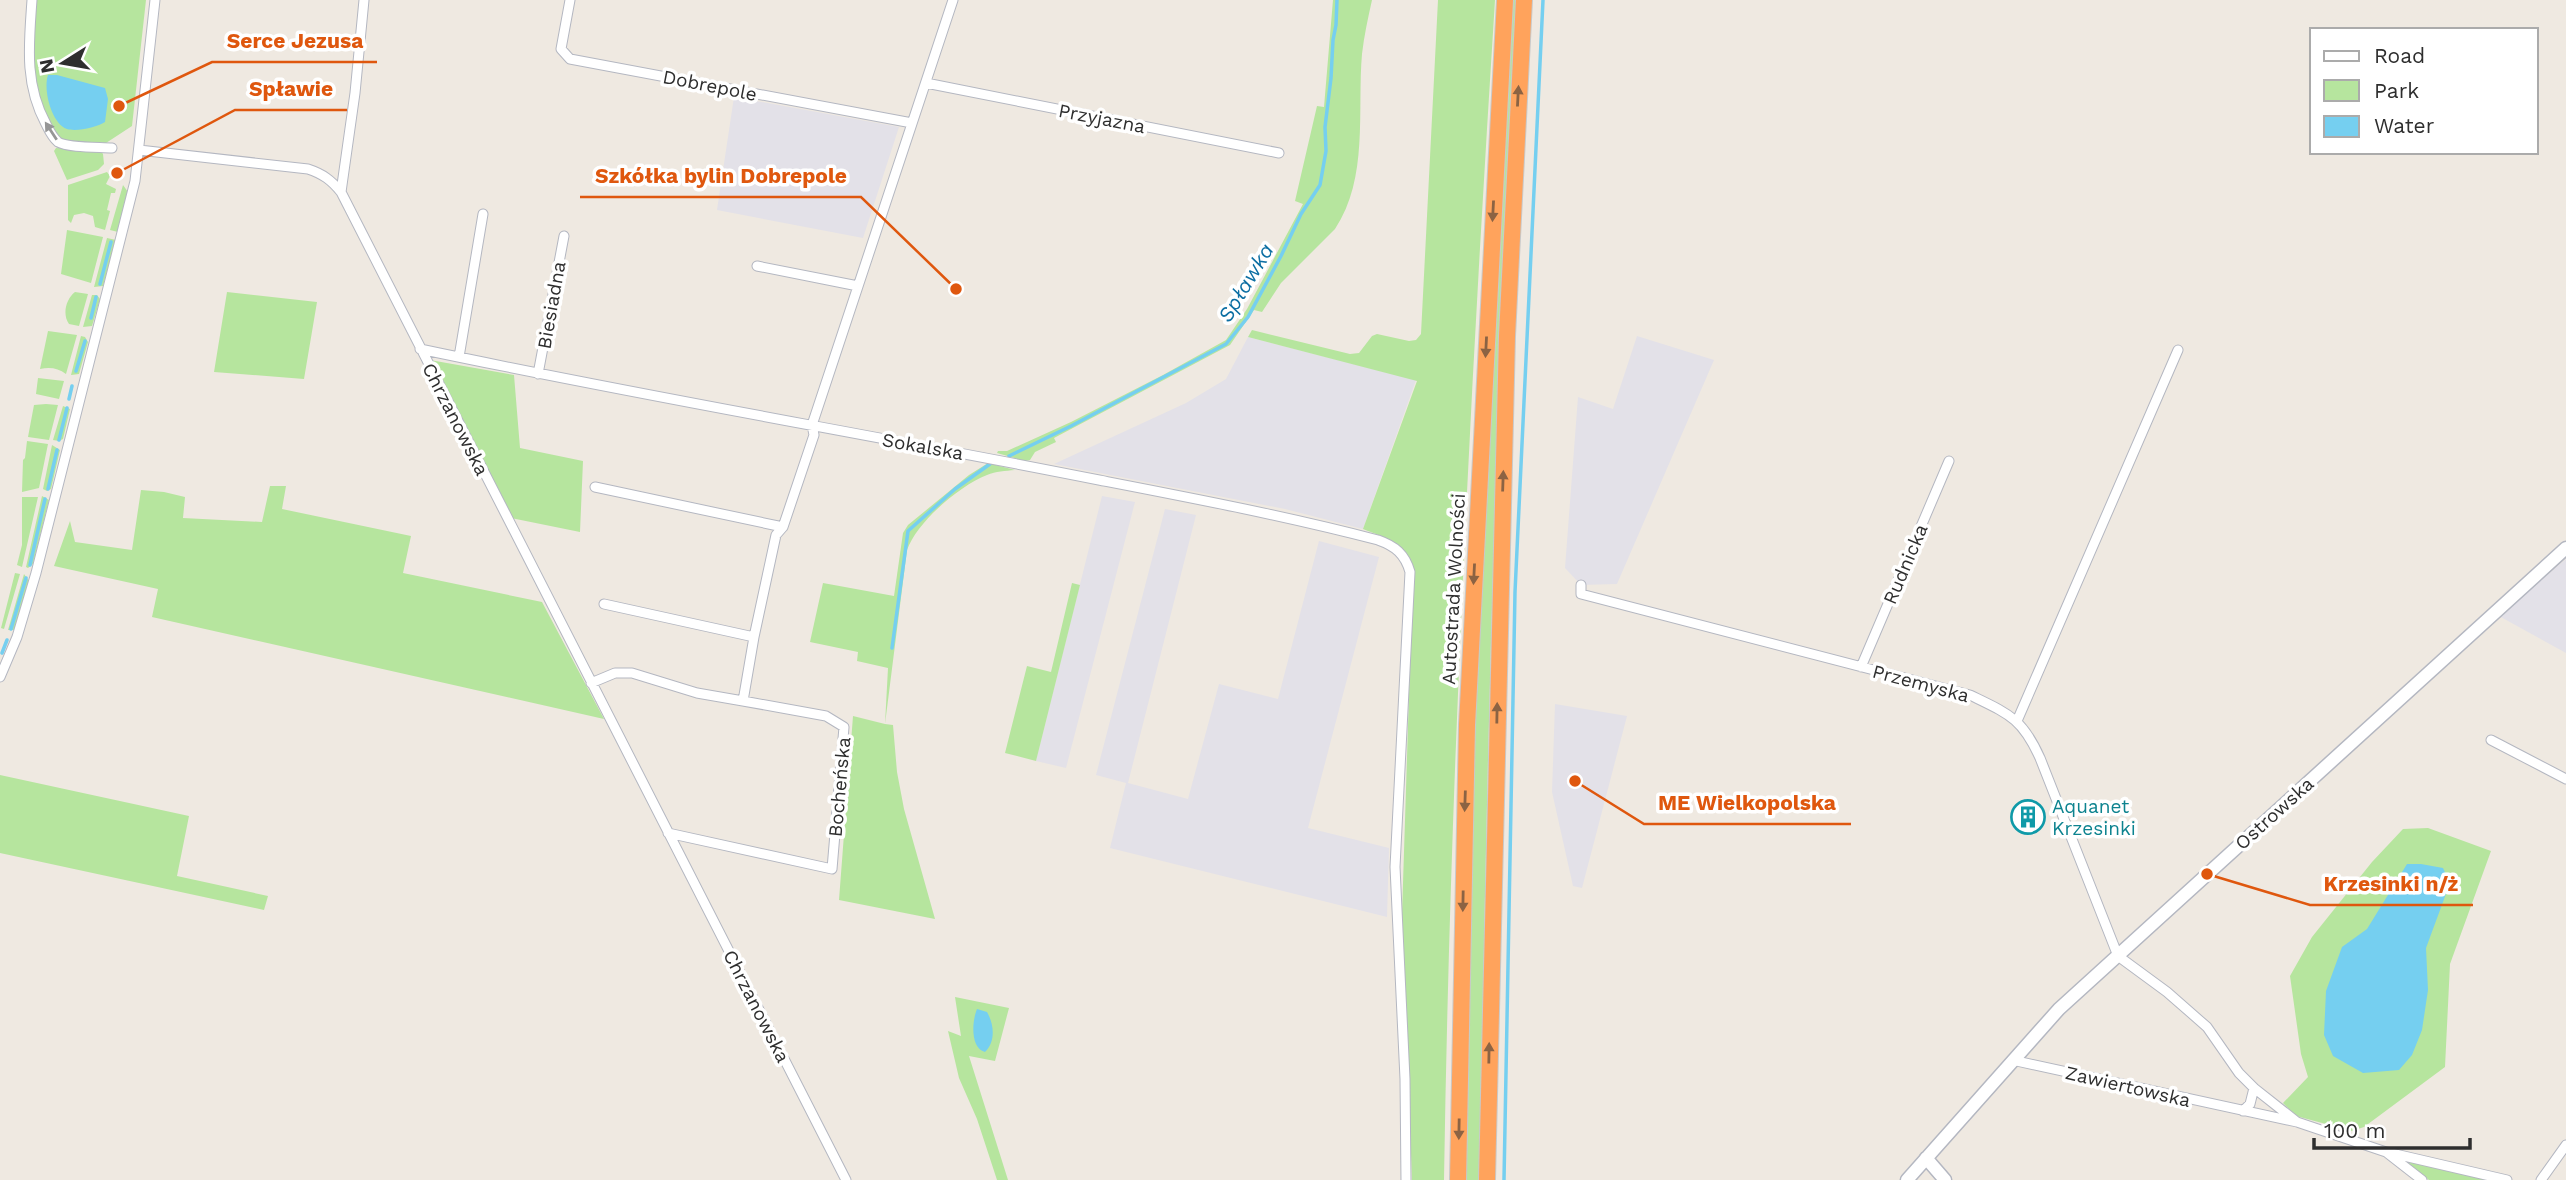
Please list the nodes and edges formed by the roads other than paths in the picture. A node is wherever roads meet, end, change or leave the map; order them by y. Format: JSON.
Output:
{"nodes":[{"id":1,"x":32,"y":0,"type":"edge"},
{"id":2,"x":155,"y":0,"type":"edge"},
{"id":3,"x":364,"y":0,"type":"edge"},
{"id":4,"x":570,"y":0,"type":"edge"},
{"id":5,"x":953,"y":0,"type":"edge"},
{"id":6,"x":1505,"y":0,"type":"edge"},
{"id":7,"x":1524,"y":0,"type":"edge"},
{"id":8,"x":926,"y":83,"type":"junction"},
{"id":9,"x":912,"y":123,"type":"junction"},
{"id":10,"x":112,"y":148,"type":"dead end"},
{"id":11,"x":139,"y":150,"type":"junction"},
{"id":12,"x":1279,"y":152,"type":"dead end"},
{"id":13,"x":341,"y":192,"type":"junction"},
{"id":14,"x":483,"y":214,"type":"dead end"},
{"id":15,"x":564,"y":236,"type":"dead end"},
{"id":16,"x":757,"y":266,"type":"dead end"},
{"id":17,"x":858,"y":286,"type":"junction"},
{"id":18,"x":420,"y":349,"type":"junction"},
{"id":19,"x":2178,"y":351,"type":"dead end"},
{"id":20,"x":459,"y":357,"type":"junction"},
{"id":21,"x":538,"y":374,"type":"junction"},
{"id":22,"x":812,"y":425,"type":"junction"},
{"id":23,"x":1949,"y":461,"type":"dead end"},
{"id":24,"x":595,"y":487,"type":"dead end"},
{"id":25,"x":783,"y":527,"type":"junction"},
{"id":26,"x":2566,"y":548,"type":"edge"},
{"id":27,"x":1581,"y":585,"type":"dead end"},
{"id":28,"x":604,"y":604,"type":"dead end"},
{"id":29,"x":754,"y":637,"type":"junction"},
{"id":30,"x":1861,"y":667,"type":"junction"},
{"id":31,"x":0,"y":677,"type":"edge"},
{"id":32,"x":591,"y":683,"type":"junction"},
{"id":33,"x":743,"y":701,"type":"junction"},
{"id":34,"x":2017,"y":721,"type":"junction"},
{"id":35,"x":2491,"y":740,"type":"dead end"},
{"id":36,"x":2566,"y":779,"type":"edge"},
{"id":37,"x":668,"y":833,"type":"junction"},
{"id":38,"x":2118,"y":956,"type":"junction"},
{"id":39,"x":2012,"y":1060,"type":"junction"},
{"id":40,"x":2254,"y":1088,"type":"junction"},
{"id":41,"x":2243,"y":1111,"type":"junction"},
{"id":42,"x":2297,"y":1122,"type":"junction"},
{"id":43,"x":2566,"y":1144,"type":"edge"},
{"id":44,"x":2386,"y":1152,"type":"junction"},
{"id":45,"x":1926,"y":1158,"type":"junction"},
{"id":46,"x":1487,"y":1177,"type":"edge"},
{"id":47,"x":846,"y":1180,"type":"edge"},
{"id":48,"x":1406,"y":1180,"type":"edge"},
{"id":49,"x":1458,"y":1180,"type":"edge"},
{"id":50,"x":1907,"y":1180,"type":"edge"},
{"id":51,"x":1945,"y":1180,"type":"edge"},
{"id":52,"x":2422,"y":1180,"type":"edge"},
{"id":53,"x":2507,"y":1180,"type":"edge"},
{"id":54,"x":2541,"y":1180,"type":"edge"}],
"edges":[{"from":10,"to":1,"type":"street","one_way":true},
{"from":2,"to":11,"type":"street"},
{"from":3,"to":13,"type":"street"},
{"from":4,"to":9,"type":"street","name":"Dobrepole"},
{"from":5,"to":8,"type":"street"},
{"from":6,"to":49,"type":"highway","name":"Autostrada Wolności","one_way":true},
{"from":46,"to":7,"type":"highway","one_way":true},
{"from":8,"to":9,"type":"street"},
{"from":8,"to":12,"type":"street","name":"Przyjazna"},
{"from":9,"to":17,"type":"street"},
{"from":11,"to":13,"type":"street","name":"Chrzanowska"},
{"from":11,"to":31,"type":"street"},
{"from":13,"to":18,"type":"street","name":"Chrzanowska"},
{"from":14,"to":20,"type":"street"},
{"from":15,"to":21,"type":"street","name":"Biesiadna"},
{"from":16,"to":17,"type":"street"},
{"from":17,"to":22,"type":"street"},
{"from":18,"to":20,"type":"street","name":"Sokalska"},
{"from":18,"to":32,"type":"street","name":"Chrzanowska"},
{"from":19,"to":34,"type":"street"},
{"from":20,"to":21,"type":"street","name":"Sokalska"},
{"from":21,"to":22,"type":"street","name":"Sokalska"},
{"from":22,"to":25,"type":"street"},
{"from":22,"to":48,"type":"street","name":"Sokalska"},
{"from":23,"to":30,"type":"street","name":"Rudnicka"},
{"from":24,"to":25,"type":"street"},
{"from":25,"to":29,"type":"street"},
{"from":26,"to":38,"type":"street","name":"Ostrowska"},
{"from":27,"to":30,"type":"street","name":"Przemyska"},
{"from":28,"to":29,"type":"street"},
{"from":29,"to":33,"type":"street"},
{"from":30,"to":34,"type":"street","name":"Przemyska"},
{"from":32,"to":33,"type":"street","name":"Bocheńska"},
{"from":32,"to":37,"type":"street","name":"Chrzanowska"},
{"from":33,"to":37,"type":"street","name":"Bocheńska"},
{"from":34,"to":38,"type":"street","name":"Przemyska"},
{"from":35,"to":36,"type":"street"},
{"from":37,"to":47,"type":"street","name":"Chrzanowska"},
{"from":38,"to":39,"type":"street","name":"Ostrowska"},
{"from":38,"to":40,"type":"street"},
{"from":39,"to":41,"type":"street","name":"Zawiertowska"},
{"from":39,"to":45,"type":"street","name":"Ostrowska"},
{"from":40,"to":41,"type":"street"},
{"from":40,"to":42,"type":"street"},
{"from":41,"to":42,"type":"street","name":"Zawiertowska"},
{"from":42,"to":44,"type":"street"},
{"from":43,"to":54,"type":"street"},
{"from":44,"to":52,"type":"street"},
{"from":44,"to":53,"type":"street"},
{"from":45,"to":50,"type":"street","name":"Ostrowska"},
{"from":45,"to":51,"type":"street"}]}
